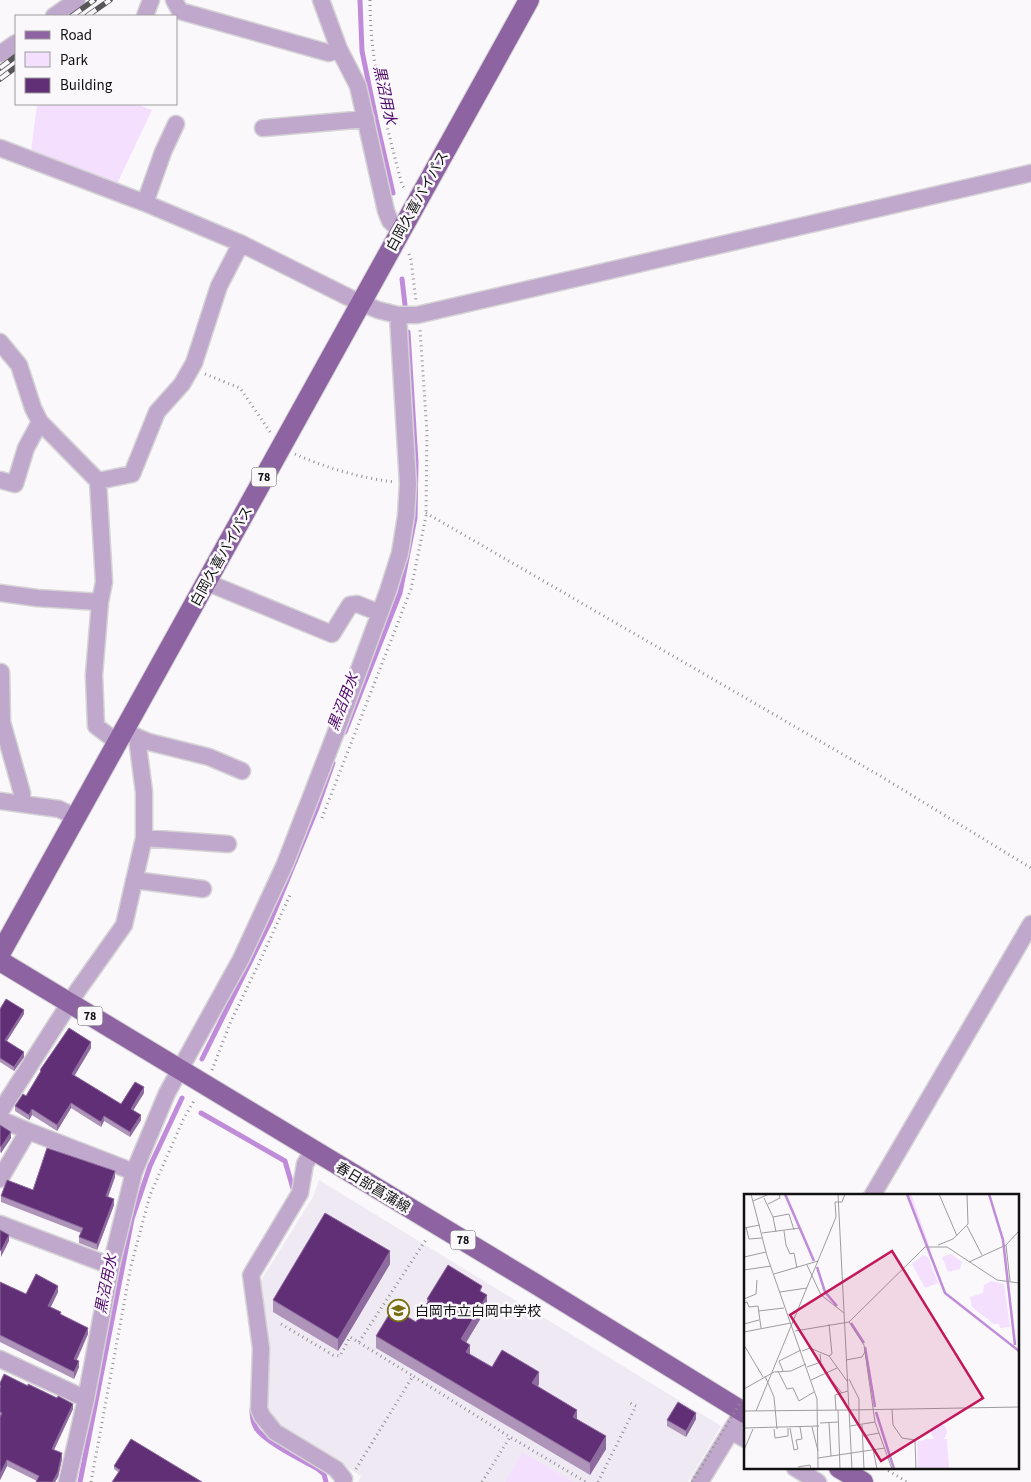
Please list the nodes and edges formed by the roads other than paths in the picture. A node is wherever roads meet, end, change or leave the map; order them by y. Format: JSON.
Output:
{"nodes":[{"id":1,"x":77,"y":0,"type":"edge"},
{"id":2,"x":152,"y":0,"type":"edge"},
{"id":3,"x":174,"y":0,"type":"edge"},
{"id":4,"x":321,"y":0,"type":"edge"},
{"id":5,"x":529,"y":0,"type":"edge"},
{"id":6,"x":55,"y":15,"type":"edge"},
{"id":7,"x":145,"y":15,"type":"edge"},
{"id":8,"x":15,"y":44,"type":"edge"},
{"id":9,"x":339,"y":49,"type":"junction"},
{"id":10,"x":0,"y":54,"type":"edge"},
{"id":11,"x":366,"y":119,"type":"junction"},
{"id":12,"x":176,"y":124,"type":"dead end"},
{"id":13,"x":263,"y":128,"type":"dead end"},
{"id":14,"x":0,"y":148,"type":"edge"},
{"id":15,"x":1031,"y":173,"type":"edge"},
{"id":16,"x":146,"y":204,"type":"junction"},
{"id":17,"x":400,"y":230,"type":"junction"},
{"id":18,"x":240,"y":243,"type":"junction"},
{"id":19,"x":361,"y":302,"type":"junction"},
{"id":20,"x":398,"y":315,"type":"junction"},
{"id":21,"x":0,"y":342,"type":"edge"},
{"id":22,"x":40,"y":422,"type":"junction"},
{"id":23,"x":0,"y":480,"type":"edge"},
{"id":24,"x":98,"y":481,"type":"junction"},
{"id":25,"x":206,"y":582,"type":"junction"},
{"id":26,"x":0,"y":594,"type":"edge"},
{"id":27,"x":100,"y":602,"type":"junction"},
{"id":28,"x":380,"y":613,"type":"junction"},
{"id":29,"x":1,"y":672,"type":"edge"},
{"id":30,"x":126,"y":737,"type":"junction"},
{"id":31,"x":242,"y":771,"type":"dead end"},
{"id":32,"x":0,"y":801,"type":"edge"},
{"id":33,"x":22,"y":803,"type":"junction"},
{"id":34,"x":76,"y":817,"type":"junction"},
{"id":35,"x":144,"y":838,"type":"junction"},
{"id":36,"x":228,"y":844,"type":"dead end"},
{"id":37,"x":134,"y":880,"type":"junction"},
{"id":38,"x":203,"y":889,"type":"dead end"},
{"id":39,"x":1031,"y":924,"type":"edge"},
{"id":40,"x":0,"y":954,"type":"edge"},
{"id":41,"x":0,"y":961,"type":"edge"},
{"id":42,"x":70,"y":1004,"type":"junction"},
{"id":43,"x":179,"y":1070,"type":"junction"},
{"id":44,"x":0,"y":1112,"type":"edge"},
{"id":45,"x":0,"y":1119,"type":"edge"},
{"id":46,"x":28,"y":1131,"type":"junction"},
{"id":47,"x":313,"y":1151,"type":"junction"},
{"id":48,"x":134,"y":1172,"type":"junction"},
{"id":49,"x":0,"y":1179,"type":"edge"},
{"id":50,"x":873,"y":1194,"type":"edge"},
{"id":51,"x":0,"y":1224,"type":"edge"},
{"id":52,"x":111,"y":1266,"type":"junction"},
{"id":53,"x":0,"y":1360,"type":"edge"},
{"id":54,"x":86,"y":1399,"type":"junction"},
{"id":55,"x":744,"y":1406,"type":"edge"},
{"id":56,"x":738,"y":1435,"type":"edge"},
{"id":57,"x":798,"y":1470,"type":"edge"},
{"id":58,"x":843,"y":1470,"type":"edge"},
{"id":59,"x":343,"y":1480,"type":"edge"},
{"id":60,"x":67,"y":1482,"type":"edge"},
{"id":61,"x":700,"y":1482,"type":"edge"},
{"id":62,"x":818,"y":1482,"type":"edge"},
{"id":63,"x":863,"y":1482,"type":"edge"}],
"edges":[{"from":1,"to":6,"type":"street"},
{"from":2,"to":7,"type":"street"},
{"from":3,"to":9,"type":"street"},
{"from":4,"to":9,"type":"street"},
{"from":5,"to":17,"type":"main road","name":"白岡久喜バイパス","number":"78"},
{"from":8,"to":10,"type":"street"},
{"from":9,"to":11,"type":"street"},
{"from":11,"to":13,"type":"street"},
{"from":11,"to":17,"type":"street"},
{"from":12,"to":16,"type":"street"},
{"from":14,"to":16,"type":"street"},
{"from":15,"to":20,"type":"street"},
{"from":16,"to":18,"type":"street"},
{"from":17,"to":19,"type":"main road","name":"白岡久喜バイパス","number":"78"},
{"from":18,"to":19,"type":"street"},
{"from":18,"to":24,"type":"street"},
{"from":19,"to":20,"type":"street"},
{"from":19,"to":25,"type":"main road","name":"白岡久喜バイパス","number":"78"},
{"from":20,"to":28,"type":"street"},
{"from":21,"to":22,"type":"street"},
{"from":22,"to":23,"type":"street"},
{"from":22,"to":24,"type":"street"},
{"from":24,"to":27,"type":"street"},
{"from":25,"to":28,"type":"street"},
{"from":25,"to":30,"type":"main road","name":"白岡久喜バイパス","number":"78"},
{"from":26,"to":27,"type":"street"},
{"from":27,"to":30,"type":"street"},
{"from":28,"to":43,"type":"street"},
{"from":29,"to":33,"type":"street"},
{"from":30,"to":31,"type":"street"},
{"from":30,"to":34,"type":"main road","name":"白岡久喜バイパス","number":"78"},
{"from":30,"to":35,"type":"street"},
{"from":32,"to":33,"type":"street"},
{"from":33,"to":34,"type":"street"},
{"from":34,"to":40,"type":"main road","name":"白岡久喜バイパス","number":"78"},
{"from":35,"to":36,"type":"street"},
{"from":35,"to":37,"type":"street"},
{"from":37,"to":38,"type":"street"},
{"from":37,"to":42,"type":"street"},
{"from":39,"to":50,"type":"street"},
{"from":41,"to":42,"type":"main road","name":"春日部菖蒲線","number":"78"},
{"from":42,"to":43,"type":"main road","name":"春日部菖蒲線","number":"78"},
{"from":42,"to":44,"type":"street"},
{"from":43,"to":47,"type":"main road","name":"春日部菖蒲線","number":"78"},
{"from":43,"to":48,"type":"street"},
{"from":45,"to":46,"type":"street"},
{"from":46,"to":48,"type":"street"},
{"from":46,"to":49,"type":"street"},
{"from":47,"to":55,"type":"main road","name":"春日部菖蒲線","number":"78"},
{"from":47,"to":59,"type":"street"},
{"from":48,"to":52,"type":"street"},
{"from":51,"to":52,"type":"street"},
{"from":52,"to":54,"type":"street"},
{"from":53,"to":54,"type":"street"},
{"from":54,"to":60,"type":"street"},
{"from":55,"to":56,"type":"street"},
{"from":56,"to":61,"type":"street"},
{"from":57,"to":62,"type":"street"},
{"from":58,"to":63,"type":"main road"}]}
